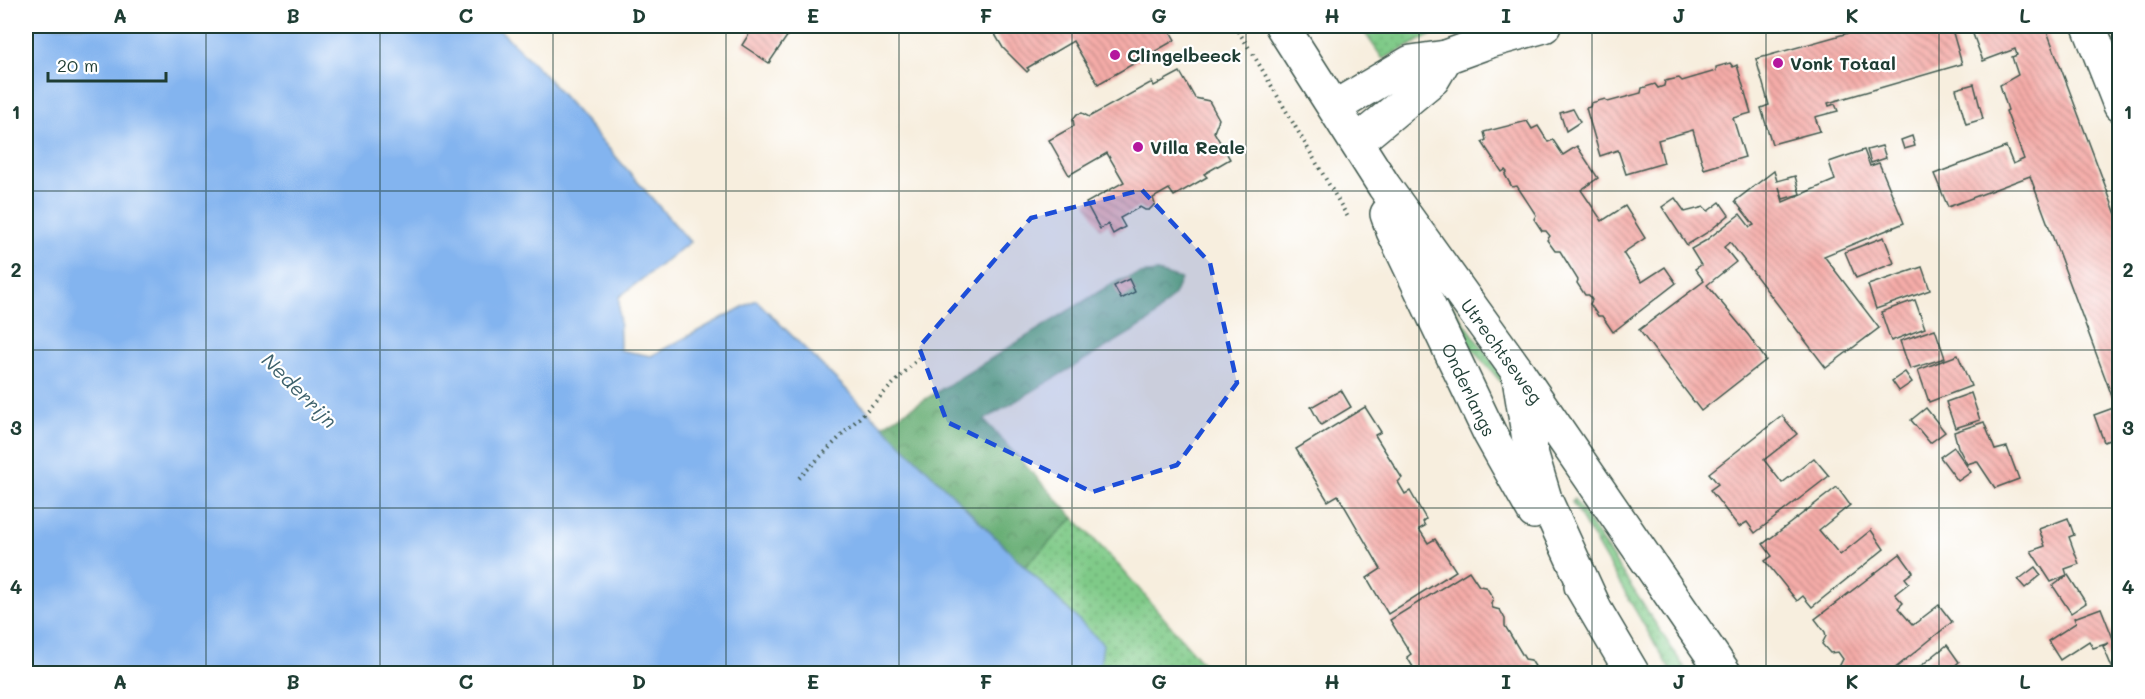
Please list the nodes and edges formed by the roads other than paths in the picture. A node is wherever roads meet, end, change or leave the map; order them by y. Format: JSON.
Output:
{"nodes":[{"id":1,"x":1282,"y":26,"type":"edge"},
{"id":2,"x":1544,"y":26,"type":"edge"},
{"id":3,"x":2089,"y":26,"type":"edge"},
{"id":4,"x":1446,"y":57,"type":"junction"},
{"id":5,"x":2120,"y":105,"type":"edge"},
{"id":6,"x":1335,"y":107,"type":"junction"},
{"id":7,"x":1363,"y":152,"type":"junction"},
{"id":8,"x":1518,"y":372,"type":"junction"},
{"id":9,"x":1593,"y":604,"type":"junction"},
{"id":10,"x":1633,"y":674,"type":"edge"},
{"id":11,"x":1725,"y":674,"type":"edge"}],
"edges":[{"from":1,"to":6,"type":"main road","name":"Utrechtseweg"},
{"from":2,"to":4,"type":"main road"},
{"from":3,"to":5,"type":"main road"},
{"from":4,"to":6,"type":"main road"},
{"from":4,"to":7,"type":"main road"},
{"from":6,"to":7,"type":"main road","name":"Utrechtseweg"},
{"from":7,"to":8,"type":"main road","name":"Utrechtseweg"},
{"from":7,"to":9,"type":"main road","name":"Onderlangs"},
{"from":8,"to":9,"type":"main road","name":"Onderlangs"},
{"from":8,"to":11,"type":"main road","name":"Utrechtseweg"},
{"from":9,"to":10,"type":"main road","name":"Onderlangs"}]}
